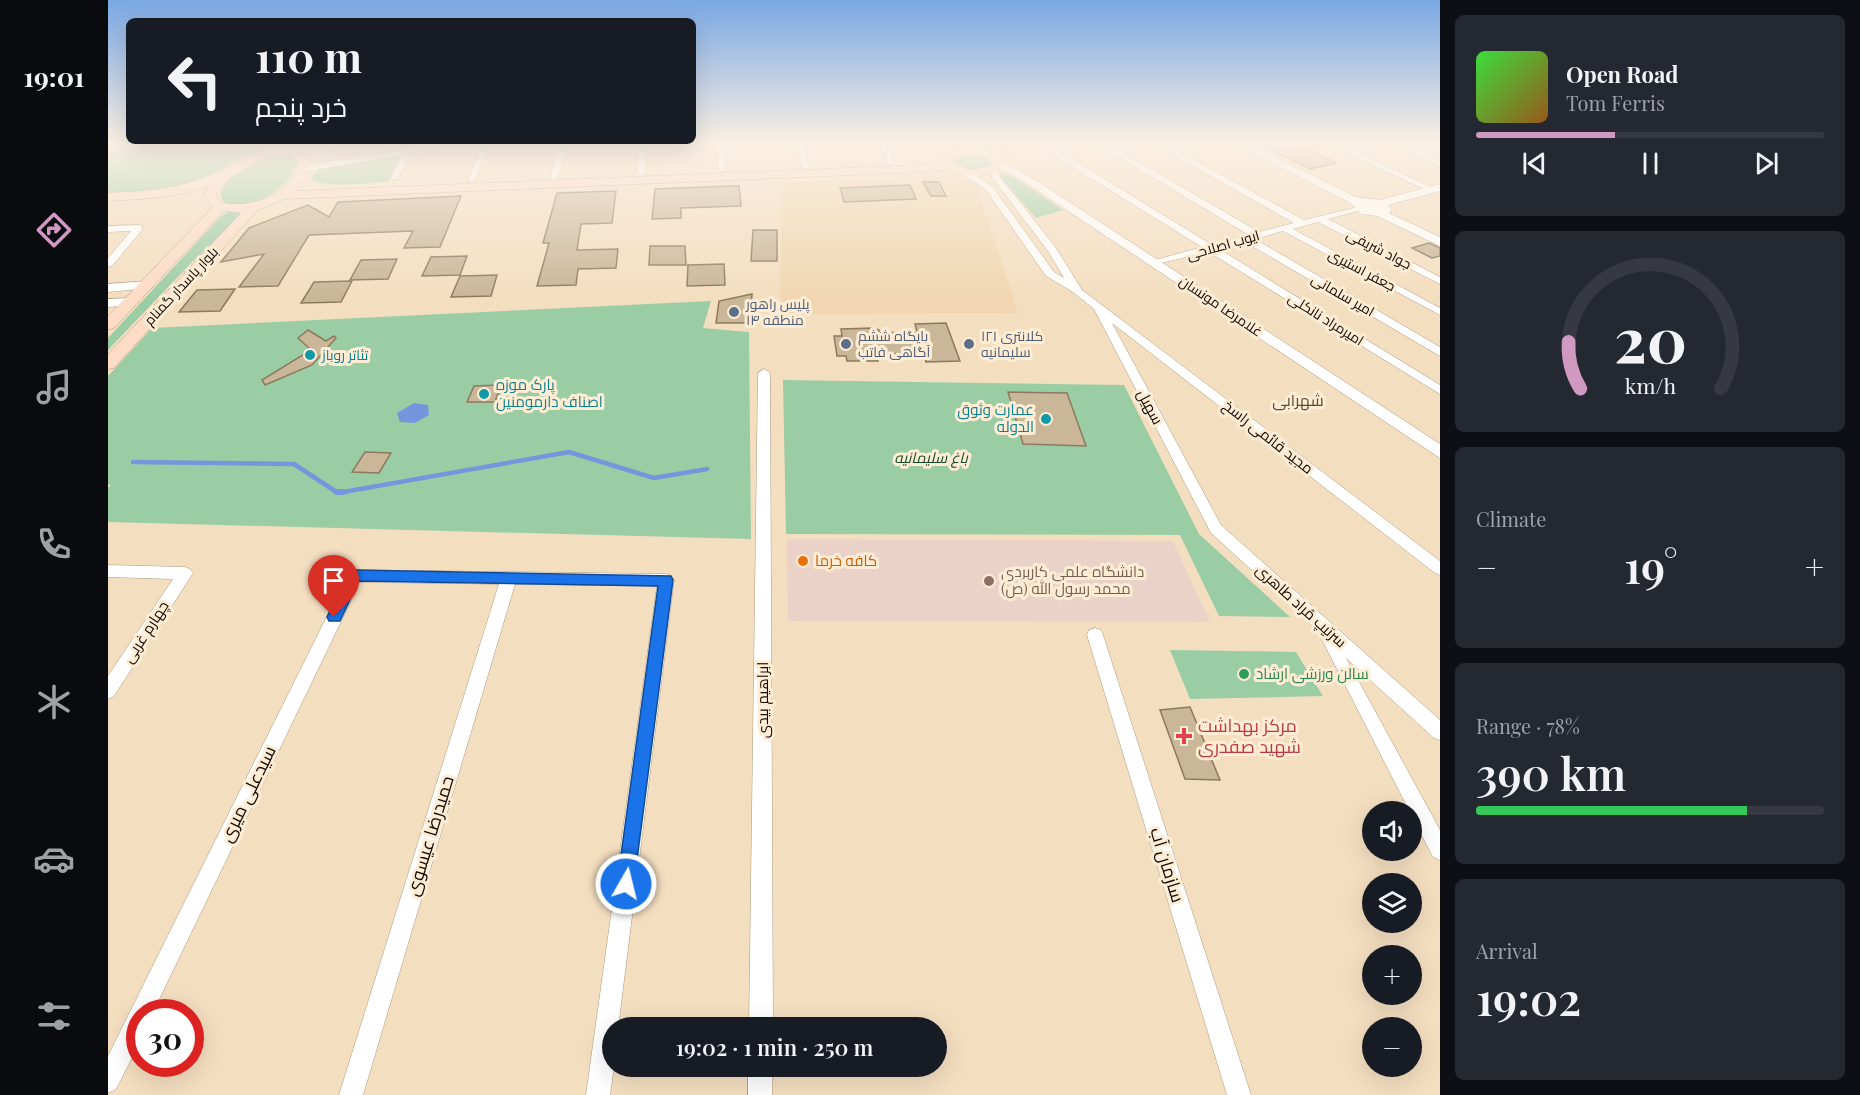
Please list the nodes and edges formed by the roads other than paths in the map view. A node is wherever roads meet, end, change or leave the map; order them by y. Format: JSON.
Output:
{"nodes":[{"id":1,"x":156,"y":194,"type":"edge"},
{"id":2,"x":210,"y":194,"type":"edge"},
{"id":3,"x":300,"y":194,"type":"edge"},
{"id":4,"x":993,"y":194,"type":"edge"},
{"id":5,"x":1009,"y":194,"type":"edge"},
{"id":6,"x":1050,"y":194,"type":"edge"},
{"id":7,"x":1121,"y":194,"type":"edge"},
{"id":8,"x":1187,"y":194,"type":"edge"},
{"id":9,"x":1250,"y":194,"type":"edge"},
{"id":10,"x":1341,"y":194,"type":"edge"},
{"id":11,"x":1343,"y":194,"type":"edge"},
{"id":12,"x":1425,"y":194,"type":"edge"},
{"id":13,"x":280,"y":195,"type":"joint"},
{"id":14,"x":108,"y":197,"type":"edge"},
{"id":15,"x":1359,"y":203,"type":"junction"},
{"id":16,"x":108,"y":206,"type":"edge"},
{"id":17,"x":218,"y":206,"type":"junction"},
{"id":18,"x":253,"y":207,"type":"junction"},
{"id":19,"x":1382,"y":208,"type":"junction"},
{"id":20,"x":1318,"y":218,"type":"junction"},
{"id":21,"x":1302,"y":222,"type":"junction"},
{"id":22,"x":1284,"y":228,"type":"junction"},
{"id":23,"x":108,"y":229,"type":"edge"},
{"id":24,"x":1257,"y":235,"type":"junction"},
{"id":25,"x":1440,"y":235,"type":"edge"},
{"id":26,"x":1246,"y":238,"type":"junction"},
{"id":27,"x":1440,"y":242,"type":"edge"},
{"id":28,"x":1211,"y":248,"type":"junction"},
{"id":29,"x":1156,"y":263,"type":"junction"},
{"id":30,"x":108,"y":264,"type":"edge"},
{"id":31,"x":1440,"y":281,"type":"edge"},
{"id":32,"x":147,"y":285,"type":"junction"},
{"id":33,"x":108,"y":288,"type":"edge"},
{"id":34,"x":1078,"y":291,"type":"junction"},
{"id":35,"x":131,"y":302,"type":"junction"},
{"id":36,"x":108,"y":303,"type":"edge"},
{"id":37,"x":1096,"y":304,"type":"junction"},
{"id":38,"x":1440,"y":312,"type":"edge"},
{"id":39,"x":108,"y":325,"type":"edge"},
{"id":40,"x":1440,"y":352,"type":"edge"},
{"id":41,"x":108,"y":364,"type":"edge"},
{"id":42,"x":764,"y":373,"type":"dead end"},
{"id":43,"x":1440,"y":390,"type":"edge"},
{"id":44,"x":1436,"y":445,"type":"edge"},
{"id":45,"x":1216,"y":529,"type":"joint"},
{"id":46,"x":1440,"y":569,"type":"edge"},
{"id":47,"x":108,"y":571,"type":"edge"},
{"id":48,"x":509,"y":578,"type":"junction"},
{"id":49,"x":1318,"y":621,"type":"junction"},
{"id":50,"x":1095,"y":635,"type":"dead end"},
{"id":51,"x":108,"y":691,"type":"edge"},
{"id":52,"x":1440,"y":732,"type":"edge"},
{"id":53,"x":1440,"y":850,"type":"edge"},
{"id":54,"x":147,"y":999,"type":"edge"},
{"id":55,"x":761,"y":1017,"type":"edge"},
{"id":56,"x":126,"y":1043,"type":"edge"},
{"id":57,"x":760,"y":1077,"type":"edge"},
{"id":58,"x":108,"y":1081,"type":"edge"},
{"id":59,"x":351,"y":1095,"type":"edge"},
{"id":60,"x":598,"y":1095,"type":"edge"},
{"id":61,"x":760,"y":1095,"type":"edge"},
{"id":62,"x":1239,"y":1095,"type":"edge"}],
"edges":[{"from":1,"to":14,"type":"main road"},
{"from":2,"to":17,"type":"main road"},
{"from":3,"to":13,"type":"main road"},
{"from":4,"to":34,"type":"street","name":"سهیل"},
{"from":5,"to":34,"type":"street","name":"سهیل"},
{"from":6,"to":29,"type":"street","name":"غلامرضا مونسان"},
{"from":7,"to":28,"type":"street","name":"امیرمراد نانکلی"},
{"from":8,"to":24,"type":"street"},
{"from":9,"to":21,"type":"street"},
{"from":10,"to":15,"type":"street"},
{"from":11,"to":15,"type":"street"},
{"from":12,"to":19,"type":"street"},
{"from":13,"to":18,"type":"main road"},
{"from":15,"to":19,"type":"street"},
{"from":15,"to":20,"type":"street","name":"ایوب اصلاحی"},
{"from":16,"to":17,"type":"main road"},
{"from":17,"to":18,"type":"main road"},
{"from":17,"to":32,"type":"main road","name":"بلوار پاسدار گمنام"},
{"from":18,"to":41,"type":"main road","name":"بلوار پاسدار گمنام"},
{"from":19,"to":25,"type":"street"},
{"from":19,"to":27,"type":"street"},
{"from":20,"to":21,"type":"street","name":"ایوب اصلاحی"},
{"from":20,"to":31,"type":"street","name":"جواد شریفی"},
{"from":21,"to":22,"type":"street","name":"ایوب اصلاحی"},
{"from":22,"to":24,"type":"street","name":"ایوب اصلاحی"},
{"from":22,"to":38,"type":"street","name":"جعفر استیری"},
{"from":23,"to":30,"type":"street"},
{"from":24,"to":26,"type":"street","name":"ایوب اصلاحی"},
{"from":26,"to":28,"type":"street","name":"ایوب اصلاحی"},
{"from":26,"to":40,"type":"street","name":"امیر سلمانی"},
{"from":28,"to":29,"type":"street","name":"ایوب اصلاحی"},
{"from":28,"to":43,"type":"street","name":"امیرمراد نانکلی"},
{"from":29,"to":44,"type":"street","name":"غلامرضا مونسان"},
{"from":32,"to":33,"type":"street"},
{"from":32,"to":35,"type":"main road","name":"بلوار پاسدار گمنام"},
{"from":34,"to":37,"type":"street","name":"سهیل"},
{"from":35,"to":36,"type":"street"},
{"from":35,"to":39,"type":"main road","name":"بلوار پاسدار گمنام"},
{"from":37,"to":45,"type":"street","name":"سهیل"},
{"from":37,"to":46,"type":"street","name":"مجید قائمی راسخ"},
{"from":42,"to":55,"type":"street","name":"ابراهیم بیدی"},
{"from":45,"to":49,"type":"street","name":"سرتیپ مُراد طاهری"},
{"from":47,"to":51,"type":"street","name":"چهارم غربی"},
{"from":48,"to":54,"type":"street","name":"سیدعلی میری"},
{"from":48,"to":59,"type":"street","name":"حمیدرضا عیسوی"},
{"from":48,"to":60,"type":"street"},
{"from":49,"to":52,"type":"street","name":"سرتیپ مُراد طاهری"},
{"from":49,"to":53,"type":"street"},
{"from":50,"to":62,"type":"street","name":"سازمان آب"},
{"from":56,"to":58,"type":"street","name":"سیدعلی میری"},
{"from":57,"to":61,"type":"street"}]}
